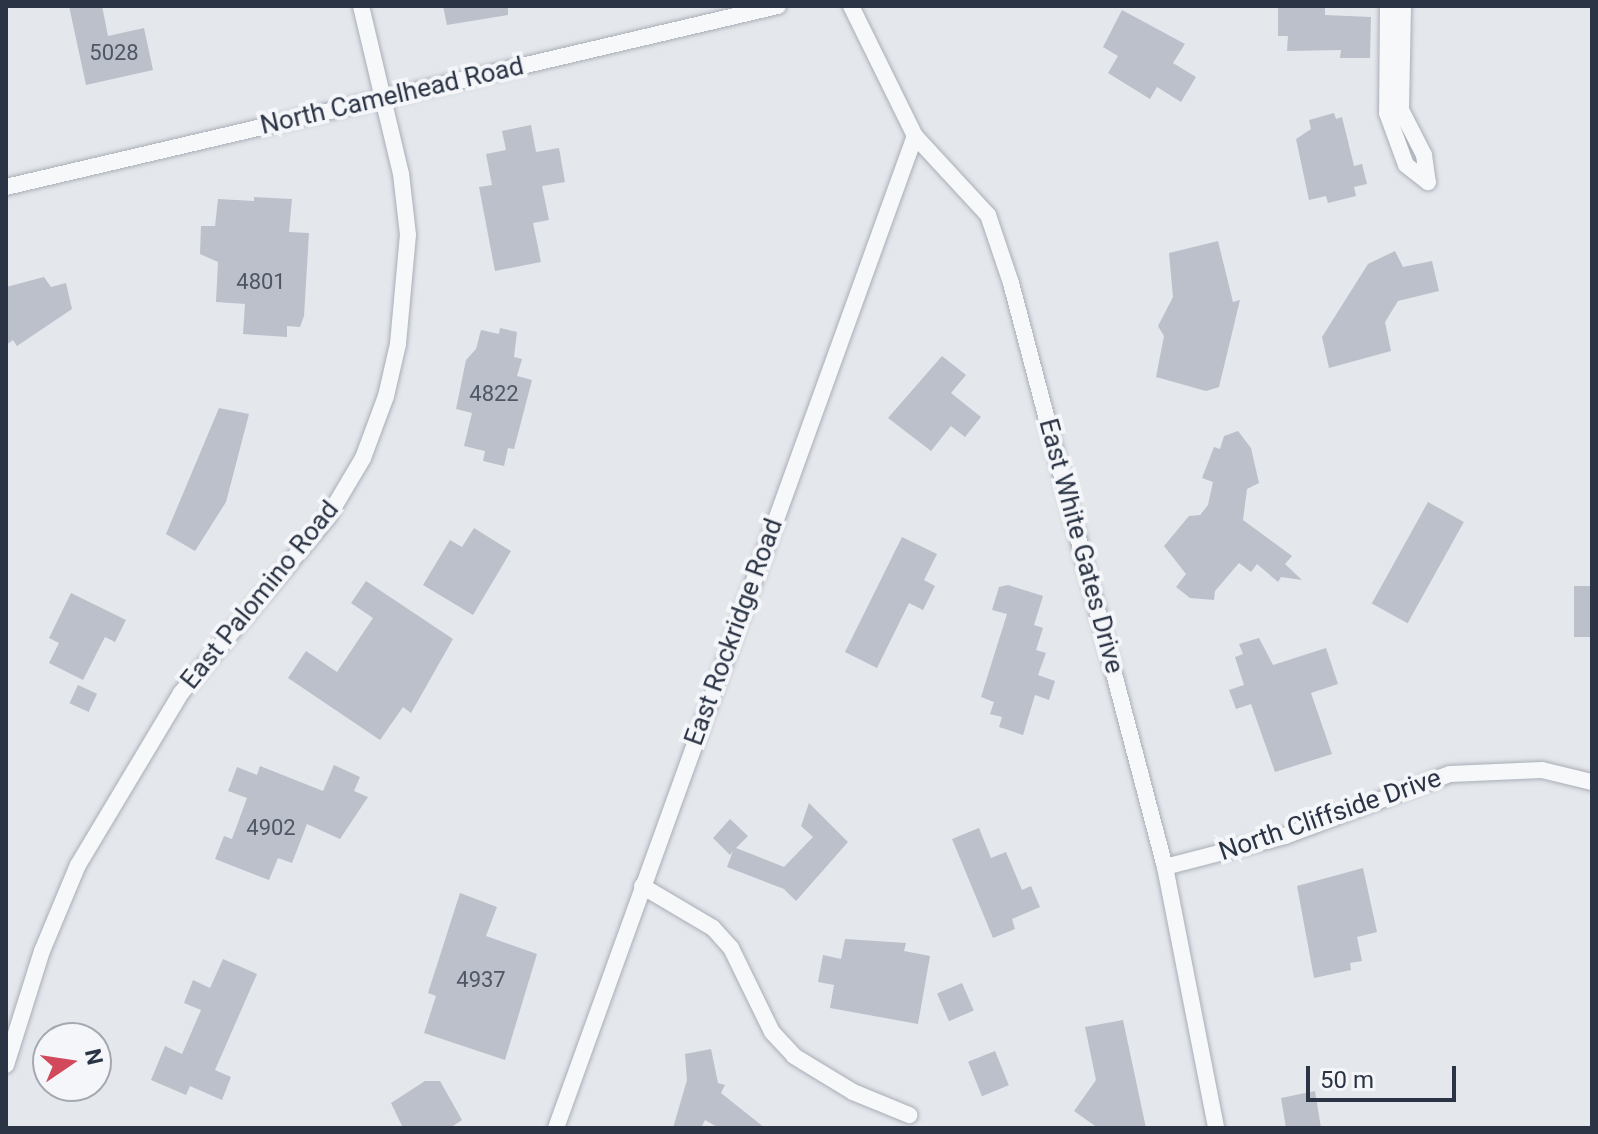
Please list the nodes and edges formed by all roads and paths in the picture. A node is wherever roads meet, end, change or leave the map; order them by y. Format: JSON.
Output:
{"nodes":[{"id":1,"x":361,"y":6,"type":"edge"},
{"id":2,"x":778,"y":6,"type":"edge"},
{"id":3,"x":851,"y":6,"type":"edge"},
{"id":4,"x":1388,"y":6,"type":"edge"},
{"id":5,"x":1403,"y":6,"type":"edge"},
{"id":6,"x":384,"y":98,"type":"junction"},
{"id":7,"x":915,"y":136,"type":"junction"},
{"id":8,"x":6,"y":187,"type":"edge"},
{"id":9,"x":1592,"y":782,"type":"edge"},
{"id":10,"x":1165,"y":867,"type":"junction"},
{"id":11,"x":642,"y":886,"type":"junction"},
{"id":12,"x":6,"y":1065,"type":"edge"},
{"id":13,"x":909,"y":1115,"type":"dead end"},
{"id":14,"x":556,"y":1128,"type":"edge"},
{"id":15,"x":1216,"y":1128,"type":"edge"}],
"edges":[{"from":1,"to":6,"type":"street","name":"East Palomino Road"},
{"from":2,"to":6,"type":"street","name":"North Camelhead Road"},
{"from":3,"to":7,"type":"street","name":"East White Gates Drive"},
{"from":4,"to":5,"type":"street"},
{"from":6,"to":8,"type":"street","name":"North Camelhead Road"},
{"from":6,"to":12,"type":"street","name":"East Palomino Road"},
{"from":7,"to":10,"type":"street","name":"East White Gates Drive"},
{"from":7,"to":11,"type":"street","name":"East Rockridge Road"},
{"from":9,"to":10,"type":"street","name":"North Cliffside Drive"},
{"from":10,"to":15,"type":"street","name":"East White Gates Drive"},
{"from":11,"to":13,"type":"street"},
{"from":11,"to":14,"type":"street","name":"East Rockridge Road"}]}
